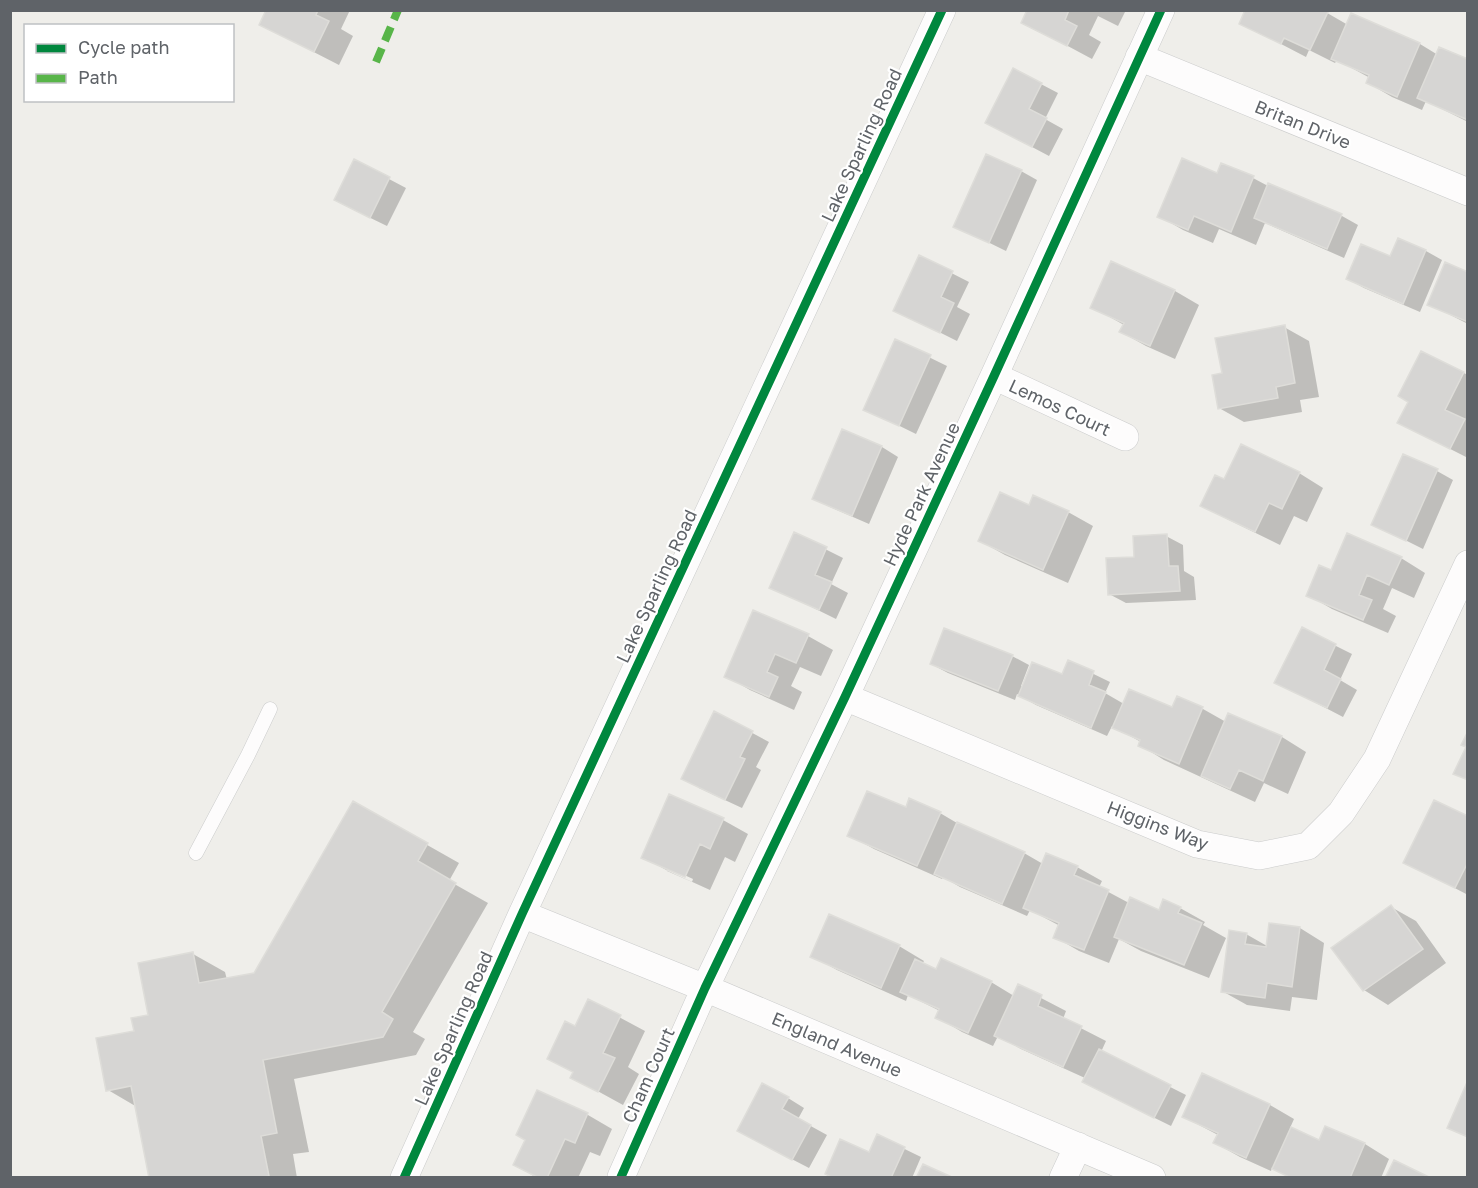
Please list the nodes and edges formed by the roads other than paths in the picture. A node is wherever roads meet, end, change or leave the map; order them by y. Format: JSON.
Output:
{"nodes":[{"id":1,"x":942,"y":10,"type":"edge"},
{"id":2,"x":1161,"y":10,"type":"edge"},
{"id":3,"x":1139,"y":57,"type":"junction"},
{"id":4,"x":1467,"y":192,"type":"edge"},
{"id":5,"x":994,"y":376,"type":"junction"},
{"id":6,"x":1125,"y":437,"type":"dead end"},
{"id":7,"x":1467,"y":564,"type":"edge"},
{"id":8,"x":844,"y":697,"type":"junction"},
{"id":9,"x":270,"y":709,"type":"dead end"},
{"id":10,"x":196,"y":853,"type":"dead end"},
{"id":11,"x":522,"y":914,"type":"junction"},
{"id":12,"x":705,"y":988,"type":"junction"},
{"id":13,"x":1078,"y":1146,"type":"junction"},
{"id":14,"x":621,"y":1177,"type":"edge"},
{"id":15,"x":404,"y":1178,"type":"edge"},
{"id":16,"x":1063,"y":1178,"type":"edge"},
{"id":17,"x":1152,"y":1178,"type":"edge"}],
"edges":[{"from":1,"to":11,"type":"street","name":"Lake Sparling Road"},
{"from":2,"to":3,"type":"street","name":"Hyde Park Avenue"},
{"from":3,"to":4,"type":"street","name":"Britan Drive"},
{"from":3,"to":5,"type":"street","name":"Hyde Park Avenue"},
{"from":5,"to":6,"type":"street","name":"Lemos Court"},
{"from":5,"to":8,"type":"street","name":"Hyde Park Avenue"},
{"from":7,"to":8,"type":"street","name":"Higgins Way"},
{"from":8,"to":12,"type":"street","name":"Hyde Park Avenue"},
{"from":9,"to":10,"type":"lane"},
{"from":11,"to":12,"type":"street","name":"England Avenue"},
{"from":11,"to":15,"type":"street","name":"Lake Sparling Road"},
{"from":12,"to":13,"type":"street","name":"England Avenue"},
{"from":12,"to":14,"type":"street","name":"Cham Court"},
{"from":13,"to":16,"type":"street"},
{"from":13,"to":17,"type":"street","name":"England Avenue"}]}
